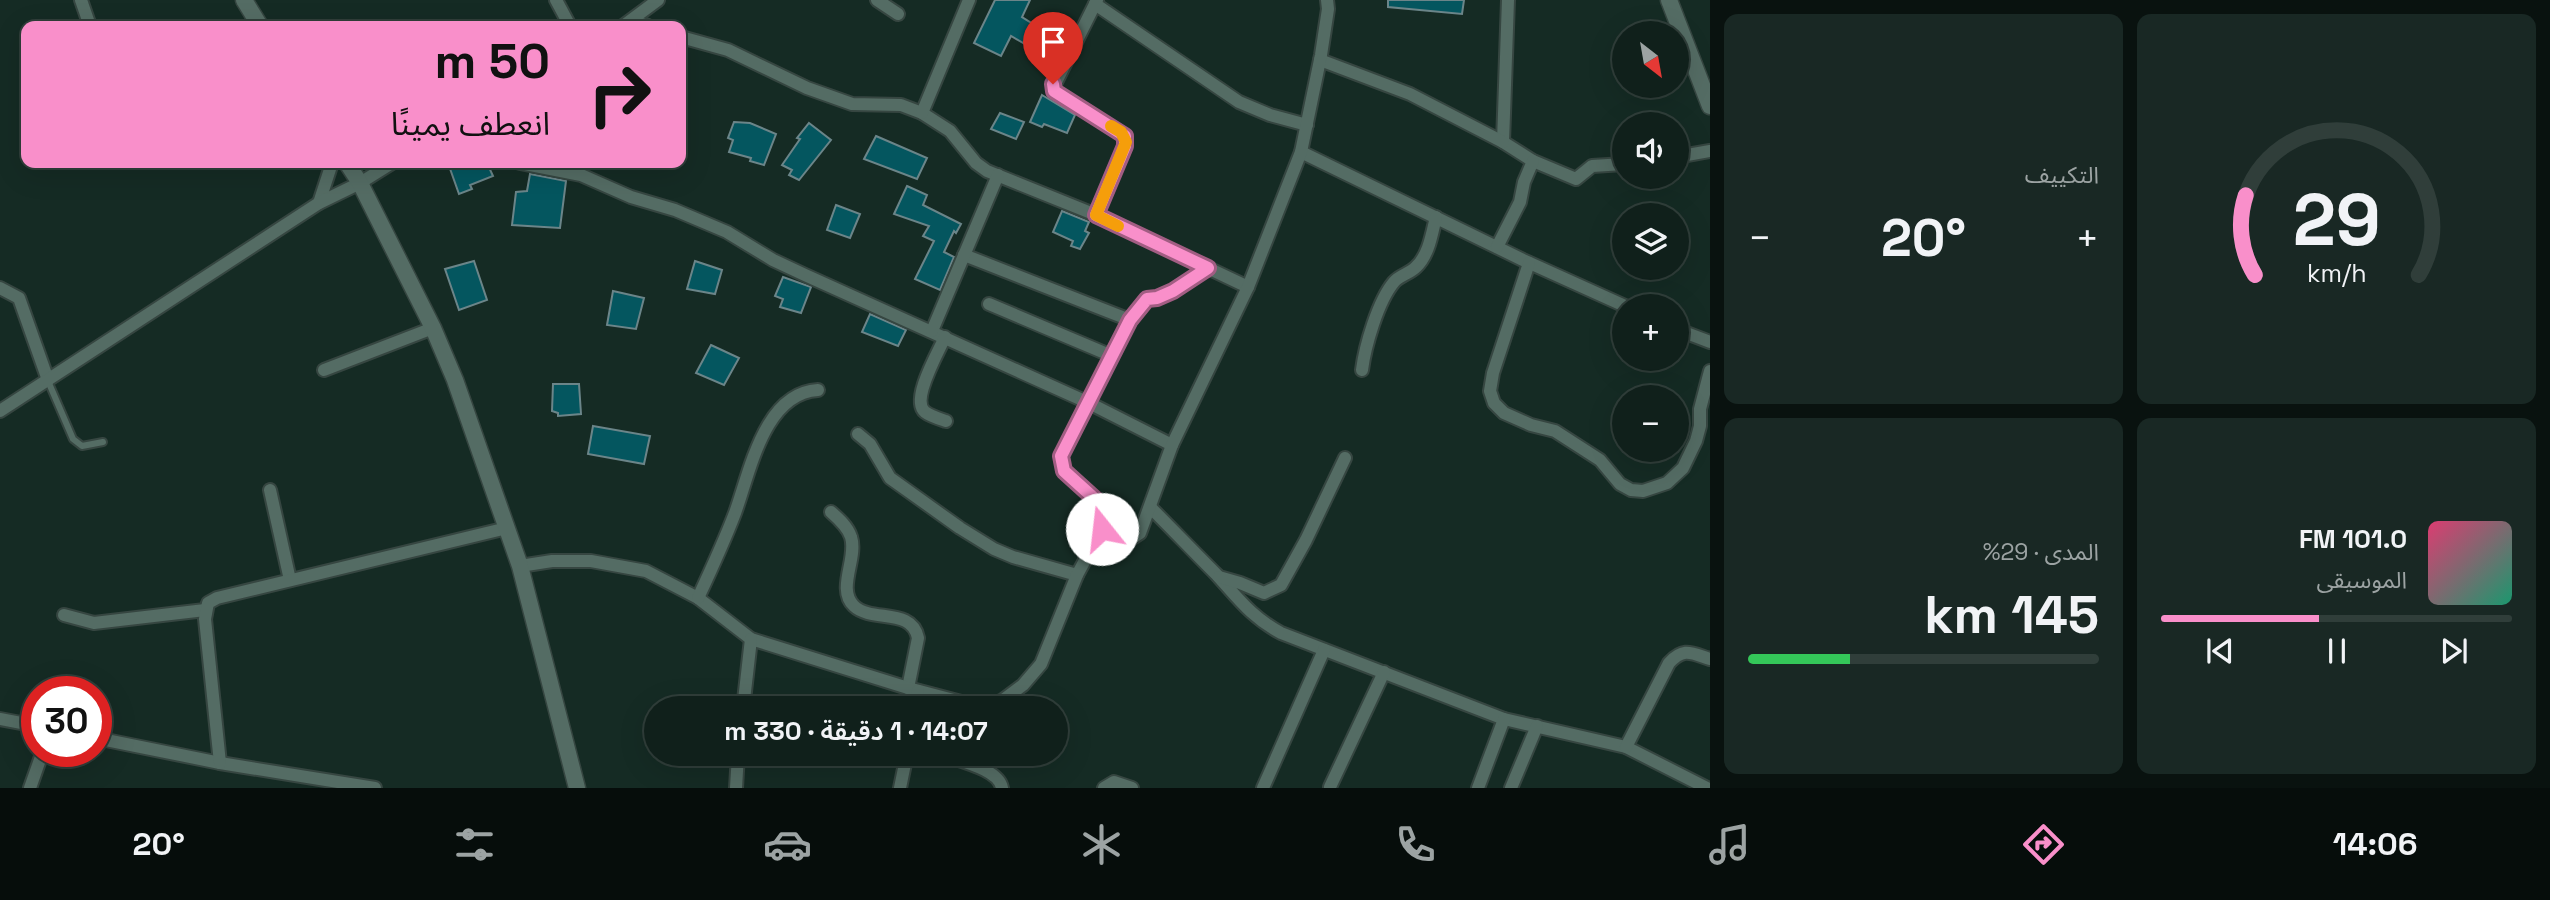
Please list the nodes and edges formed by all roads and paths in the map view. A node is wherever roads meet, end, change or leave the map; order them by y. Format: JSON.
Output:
{"nodes":[{"id":1,"x":81,"y":0,"type":"edge"},
{"id":2,"x":245,"y":0,"type":"edge"},
{"id":3,"x":556,"y":0,"type":"edge"},
{"id":4,"x":658,"y":0,"type":"edge"},
{"id":5,"x":877,"y":0,"type":"edge"},
{"id":6,"x":968,"y":0,"type":"edge"},
{"id":7,"x":1327,"y":0,"type":"edge"},
{"id":8,"x":1508,"y":0,"type":"edge"},
{"id":9,"x":1669,"y":0,"type":"edge"},
{"id":10,"x":1096,"y":2,"type":"edge"},
{"id":11,"x":898,"y":14,"type":"dead end"},
{"id":12,"x":88,"y":21,"type":"edge"},
{"id":13,"x":258,"y":21,"type":"edge"},
{"id":14,"x":567,"y":21,"type":"edge"},
{"id":15,"x":630,"y":21,"type":"edge"},
{"id":16,"x":686,"y":38,"type":"edge"},
{"id":17,"x":1320,"y":60,"type":"junction"},
{"id":18,"x":1710,"y":106,"type":"edge"},
{"id":19,"x":922,"y":113,"type":"junction"},
{"id":20,"x":1307,"y":125,"type":"junction"},
{"id":21,"x":1503,"y":142,"type":"junction"},
{"id":22,"x":1710,"y":151,"type":"edge"},
{"id":23,"x":1301,"y":152,"type":"junction"},
{"id":24,"x":1689,"y":155,"type":"edge"},
{"id":25,"x":1533,"y":161,"type":"junction"},
{"id":26,"x":1612,"y":165,"type":"edge"},
{"id":27,"x":330,"y":168,"type":"edge"},
{"id":28,"x":350,"y":168,"type":"edge"},
{"id":29,"x":384,"y":168,"type":"edge"},
{"id":30,"x":545,"y":168,"type":"edge"},
{"id":31,"x":998,"y":175,"type":"junction"},
{"id":32,"x":360,"y":183,"type":"junction"},
{"id":33,"x":319,"y":203,"type":"junction"},
{"id":34,"x":1096,"y":215,"type":"junction"},
{"id":35,"x":1436,"y":217,"type":"junction"},
{"id":36,"x":1497,"y":247,"type":"junction"},
{"id":37,"x":964,"y":255,"type":"junction"},
{"id":38,"x":1529,"y":263,"type":"junction"},
{"id":39,"x":1208,"y":268,"type":"junction"},
{"id":40,"x":1248,"y":287,"type":"junction"},
{"id":41,"x":0,"y":288,"type":"edge"},
{"id":42,"x":1612,"y":300,"type":"edge"},
{"id":43,"x":989,"y":304,"type":"dead end"},
{"id":44,"x":1130,"y":320,"type":"junction"},
{"id":45,"x":433,"y":328,"type":"junction"},
{"id":46,"x":932,"y":331,"type":"junction"},
{"id":47,"x":1689,"y":335,"type":"edge"},
{"id":48,"x":945,"y":337,"type":"junction"},
{"id":49,"x":1710,"y":342,"type":"edge"},
{"id":50,"x":1112,"y":356,"type":"junction"},
{"id":51,"x":324,"y":370,"type":"dead end"},
{"id":52,"x":1362,"y":370,"type":"dead end"},
{"id":53,"x":1710,"y":371,"type":"edge"},
{"id":54,"x":48,"y":380,"type":"junction"},
{"id":55,"x":818,"y":390,"type":"dead end"},
{"id":56,"x":1089,"y":403,"type":"junction"},
{"id":57,"x":0,"y":411,"type":"edge"},
{"id":58,"x":946,"y":421,"type":"dead end"},
{"id":59,"x":858,"y":434,"type":"dead end"},
{"id":60,"x":103,"y":442,"type":"dead end"},
{"id":61,"x":1172,"y":445,"type":"junction"},
{"id":62,"x":1345,"y":458,"type":"dead end"},
{"id":63,"x":270,"y":490,"type":"dead end"},
{"id":64,"x":1150,"y":507,"type":"junction"},
{"id":65,"x":831,"y":512,"type":"dead end"},
{"id":66,"x":507,"y":528,"type":"junction"},
{"id":67,"x":1102,"y":529,"type":"junction"},
{"id":68,"x":520,"y":566,"type":"junction"},
{"id":69,"x":1077,"y":575,"type":"junction"},
{"id":70,"x":1218,"y":577,"type":"junction"},
{"id":71,"x":290,"y":580,"type":"junction"},
{"id":72,"x":698,"y":598,"type":"junction"},
{"id":73,"x":205,"y":610,"type":"junction"},
{"id":74,"x":64,"y":615,"type":"dead end"},
{"id":75,"x":751,"y":639,"type":"junction"},
{"id":76,"x":1324,"y":650,"type":"junction"},
{"id":77,"x":1710,"y":659,"type":"edge"},
{"id":78,"x":1384,"y":673,"type":"junction"},
{"id":79,"x":913,"y":690,"type":"junction"},
{"id":80,"x":744,"y":696,"type":"edge"},
{"id":81,"x":914,"y":696,"type":"edge"},
{"id":82,"x":0,"y":719,"type":"edge"},
{"id":83,"x":1504,"y":719,"type":"junction"},
{"id":84,"x":21,"y":723,"type":"edge"},
{"id":85,"x":1537,"y":726,"type":"junction"},
{"id":86,"x":112,"y":741,"type":"edge"},
{"id":87,"x":1626,"y":747,"type":"junction"},
{"id":88,"x":220,"y":763,"type":"junction"},
{"id":89,"x":737,"y":766,"type":"edge"},
{"id":90,"x":905,"y":766,"type":"edge"},
{"id":91,"x":973,"y":766,"type":"edge"},
{"id":92,"x":37,"y":767,"type":"edge"},
{"id":93,"x":358,"y":787,"type":"edge"},
{"id":94,"x":1330,"y":787,"type":"edge"},
{"id":95,"x":30,"y":788,"type":"edge"},
{"id":96,"x":376,"y":788,"type":"edge"},
{"id":97,"x":577,"y":788,"type":"edge"},
{"id":98,"x":736,"y":788,"type":"edge"},
{"id":99,"x":900,"y":788,"type":"edge"},
{"id":100,"x":1002,"y":788,"type":"edge"},
{"id":101,"x":1104,"y":788,"type":"edge"},
{"id":102,"x":1132,"y":788,"type":"edge"},
{"id":103,"x":1263,"y":788,"type":"edge"},
{"id":104,"x":1478,"y":788,"type":"edge"},
{"id":105,"x":1511,"y":788,"type":"edge"},
{"id":106,"x":1707,"y":788,"type":"edge"}],
"edges":[{"from":1,"to":12,"type":"street"},
{"from":2,"to":13,"type":"street"},
{"from":3,"to":14,"type":"street"},
{"from":4,"to":15,"type":"street"},
{"from":5,"to":11,"type":"street"},
{"from":6,"to":19,"type":"street"},
{"from":7,"to":17,"type":"street"},
{"from":8,"to":21,"type":"street"},
{"from":9,"to":18,"type":"street"},
{"from":10,"to":20,"type":"street"},
{"from":10,"to":34,"type":"street"},
{"from":16,"to":19,"type":"street"},
{"from":17,"to":20,"type":"street"},
{"from":17,"to":21,"type":"street"},
{"from":19,"to":31,"type":"street"},
{"from":20,"to":23,"type":"street"},
{"from":21,"to":25,"type":"street"},
{"from":22,"to":24,"type":"street"},
{"from":23,"to":35,"type":"street"},
{"from":23,"to":40,"type":"street"},
{"from":25,"to":26,"type":"street"},
{"from":25,"to":36,"type":"street"},
{"from":27,"to":33,"type":"street"},
{"from":28,"to":32,"type":"street"},
{"from":29,"to":32,"type":"street"},
{"from":30,"to":46,"type":"street"},
{"from":31,"to":34,"type":"street"},
{"from":31,"to":37,"type":"street"},
{"from":32,"to":33,"type":"street"},
{"from":32,"to":45,"type":"street"},
{"from":33,"to":54,"type":"street"},
{"from":34,"to":39,"type":"street"},
{"from":35,"to":36,"type":"street"},
{"from":35,"to":52,"type":"street"},
{"from":36,"to":38,"type":"street"},
{"from":37,"to":44,"type":"street"},
{"from":37,"to":46,"type":"street"},
{"from":38,"to":42,"type":"street"},
{"from":38,"to":53,"type":"street"},
{"from":39,"to":40,"type":"street"},
{"from":39,"to":44,"type":"street"},
{"from":40,"to":61,"type":"street"},
{"from":41,"to":54,"type":"street"},
{"from":43,"to":50,"type":"street"},
{"from":44,"to":50,"type":"street"},
{"from":45,"to":51,"type":"street"},
{"from":45,"to":66,"type":"street"},
{"from":46,"to":48,"type":"street"},
{"from":47,"to":49,"type":"street"},
{"from":48,"to":56,"type":"street"},
{"from":48,"to":58,"type":"street"},
{"from":50,"to":56,"type":"street"},
{"from":54,"to":57,"type":"street"},
{"from":54,"to":60,"type":"lane"},
{"from":55,"to":72,"type":"street"},
{"from":56,"to":61,"type":"street"},
{"from":56,"to":67,"type":"street"},
{"from":59,"to":69,"type":"street"},
{"from":61,"to":64,"type":"street"},
{"from":62,"to":70,"type":"street"},
{"from":63,"to":71,"type":"street"},
{"from":64,"to":67,"type":"street"},
{"from":64,"to":70,"type":"street"},
{"from":65,"to":79,"type":"street"},
{"from":66,"to":68,"type":"street"},
{"from":66,"to":71,"type":"street"},
{"from":67,"to":69,"type":"street"},
{"from":68,"to":72,"type":"street"},
{"from":68,"to":97,"type":"street"},
{"from":69,"to":79,"type":"street"},
{"from":70,"to":76,"type":"street"},
{"from":71,"to":73,"type":"street"},
{"from":72,"to":75,"type":"street"},
{"from":73,"to":74,"type":"street"},
{"from":73,"to":88,"type":"street"},
{"from":75,"to":79,"type":"street"},
{"from":75,"to":80,"type":"street"},
{"from":76,"to":78,"type":"street"},
{"from":76,"to":103,"type":"street"},
{"from":77,"to":87,"type":"street"},
{"from":78,"to":83,"type":"street"},
{"from":78,"to":94,"type":"street"},
{"from":79,"to":81,"type":"street"},
{"from":82,"to":84,"type":"street"},
{"from":83,"to":85,"type":"street"},
{"from":83,"to":104,"type":"street"},
{"from":85,"to":87,"type":"street"},
{"from":85,"to":105,"type":"street"},
{"from":86,"to":88,"type":"street"},
{"from":87,"to":106,"type":"street"},
{"from":88,"to":93,"type":"street"},
{"from":89,"to":98,"type":"street"},
{"from":90,"to":99,"type":"street"},
{"from":91,"to":100,"type":"street"},
{"from":92,"to":95,"type":"street"},
{"from":93,"to":96,"type":"street"},
{"from":101,"to":102,"type":"street"}]}
